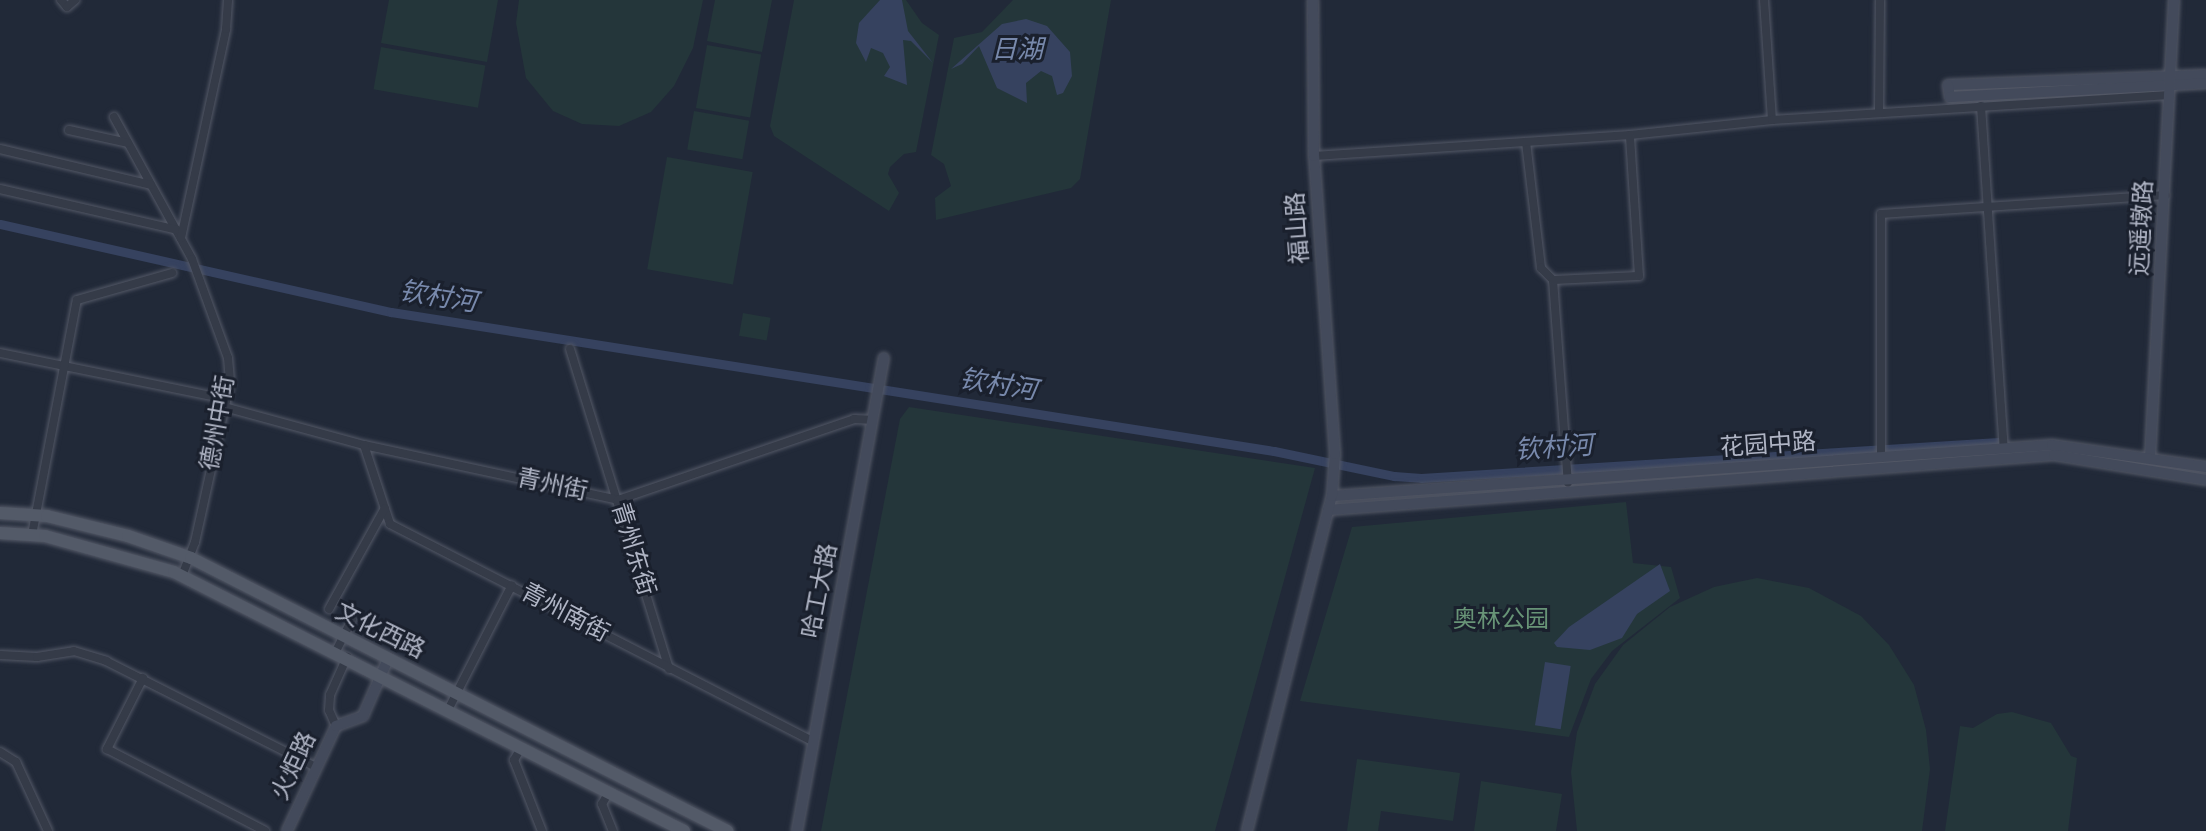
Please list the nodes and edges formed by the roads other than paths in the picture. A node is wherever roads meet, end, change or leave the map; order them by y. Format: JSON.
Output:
{"nodes":[{"id":1,"x":61,"y":0,"type":"edge"},
{"id":2,"x":75,"y":0,"type":"edge"},
{"id":3,"x":228,"y":0,"type":"edge"},
{"id":4,"x":1313,"y":0,"type":"edge"},
{"id":5,"x":1764,"y":0,"type":"edge"},
{"id":6,"x":1880,"y":0,"type":"edge"},
{"id":7,"x":2174,"y":0,"type":"edge"},
{"id":8,"x":2206,"y":75,"type":"edge"},
{"id":9,"x":2169,"y":78,"type":"junction"},
{"id":10,"x":2206,"y":83,"type":"edge"},
{"id":11,"x":2169,"y":95,"type":"junction"},
{"id":12,"x":1981,"y":106,"type":"junction"},
{"id":13,"x":1880,"y":113,"type":"junction"},
{"id":14,"x":114,"y":117,"type":"dead end"},
{"id":15,"x":1772,"y":120,"type":"junction"},
{"id":16,"x":69,"y":130,"type":"dead end"},
{"id":17,"x":1630,"y":135,"type":"junction"},
{"id":18,"x":128,"y":142,"type":"junction"},
{"id":19,"x":1526,"y":142,"type":"junction"},
{"id":20,"x":0,"y":149,"type":"edge"},
{"id":21,"x":1314,"y":156,"type":"junction"},
{"id":22,"x":151,"y":185,"type":"junction"},
{"id":23,"x":0,"y":189,"type":"edge"},
{"id":24,"x":2165,"y":195,"type":"junction"},
{"id":25,"x":1990,"y":209,"type":"junction"},
{"id":26,"x":177,"y":230,"type":"junction"},
{"id":27,"x":181,"y":238,"type":"junction"},
{"id":28,"x":172,"y":273,"type":"dead end"},
{"id":29,"x":1553,"y":280,"type":"junction"},
{"id":30,"x":570,"y":349,"type":"dead end"},
{"id":31,"x":0,"y":353,"type":"edge"},
{"id":32,"x":884,"y":359,"type":"dead end"},
{"id":33,"x":63,"y":366,"type":"junction"},
{"id":34,"x":225,"y":403,"type":"junction"},
{"id":35,"x":873,"y":419,"type":"junction"},
{"id":36,"x":364,"y":445,"type":"junction"},
{"id":37,"x":2004,"y":448,"type":"junction"},
{"id":38,"x":1881,"y":456,"type":"junction"},
{"id":39,"x":2150,"y":458,"type":"junction"},
{"id":40,"x":2206,"y":467,"type":"edge"},
{"id":41,"x":1567,"y":478,"type":"junction"},
{"id":42,"x":2206,"y":480,"type":"edge"},
{"id":43,"x":1332,"y":496,"type":"junction"},
{"id":44,"x":618,"y":500,"type":"junction"},
{"id":45,"x":385,"y":508,"type":"junction"},
{"id":46,"x":1328,"y":510,"type":"junction"},
{"id":47,"x":0,"y":513,"type":"edge"},
{"id":48,"x":35,"y":515,"type":"junction"},
{"id":49,"x":0,"y":533,"type":"edge"},
{"id":50,"x":32,"y":535,"type":"junction"},
{"id":51,"x":191,"y":558,"type":"junction"},
{"id":52,"x":182,"y":576,"type":"junction"},
{"id":53,"x":512,"y":585,"type":"junction"},
{"id":54,"x":329,"y":609,"type":"dead end"},
{"id":55,"x":352,"y":620,"type":"dead end"},
{"id":56,"x":343,"y":637,"type":"junction"},
{"id":57,"x":342,"y":654,"type":"junction"},
{"id":58,"x":0,"y":655,"type":"edge"},
{"id":59,"x":388,"y":659,"type":"junction"},
{"id":60,"x":669,"y":669,"type":"junction"},
{"id":61,"x":382,"y":675,"type":"junction"},
{"id":62,"x":143,"y":678,"type":"junction"},
{"id":63,"x":457,"y":692,"type":"junction"},
{"id":64,"x":449,"y":710,"type":"junction"},
{"id":65,"x":336,"y":726,"type":"junction"},
{"id":66,"x":813,"y":741,"type":"junction"},
{"id":67,"x":522,"y":748,"type":"junction"},
{"id":68,"x":0,"y":752,"type":"edge"},
{"id":69,"x":316,"y":767,"type":"junction"},
{"id":70,"x":609,"y":792,"type":"junction"},
{"id":71,"x":48,"y":831,"type":"edge"},
{"id":72,"x":265,"y":831,"type":"edge"},
{"id":73,"x":287,"y":831,"type":"edge"},
{"id":74,"x":542,"y":831,"type":"edge"},
{"id":75,"x":613,"y":831,"type":"edge"},
{"id":76,"x":684,"y":831,"type":"edge"},
{"id":77,"x":727,"y":831,"type":"edge"},
{"id":78,"x":797,"y":831,"type":"edge"},
{"id":79,"x":1247,"y":831,"type":"edge"}],
"edges":[{"from":1,"to":2,"type":"street"},
{"from":3,"to":27,"type":"street"},
{"from":4,"to":21,"type":"main road","name":"福山路"},
{"from":5,"to":15,"type":"street"},
{"from":6,"to":13,"type":"street"},
{"from":7,"to":9,"type":"main road","name":"远遥墩路"},
{"from":8,"to":9,"type":"main road"},
{"from":9,"to":9,"type":"main road"},
{"from":9,"to":10,"type":"main road"},
{"from":9,"to":11,"type":"main road","name":"远遥墩路"},
{"from":11,"to":12,"type":"street"},
{"from":11,"to":24,"type":"main road","name":"远遥墩路"},
{"from":12,"to":13,"type":"street"},
{"from":12,"to":25,"type":"street"},
{"from":13,"to":15,"type":"street"},
{"from":14,"to":18,"type":"street","name":"德州中街"},
{"from":15,"to":17,"type":"street"},
{"from":16,"to":18,"type":"street"},
{"from":17,"to":19,"type":"street"},
{"from":17,"to":29,"type":"street"},
{"from":18,"to":22,"type":"street","name":"德州中街"},
{"from":19,"to":21,"type":"street"},
{"from":19,"to":29,"type":"street"},
{"from":20,"to":22,"type":"street"},
{"from":21,"to":43,"type":"main road","name":"福山路"},
{"from":22,"to":26,"type":"street","name":"德州中街"},
{"from":23,"to":26,"type":"street"},
{"from":24,"to":25,"type":"street"},
{"from":24,"to":39,"type":"main road","name":"远遥墩路"},
{"from":25,"to":37,"type":"street"},
{"from":25,"to":38,"type":"street"},
{"from":26,"to":27,"type":"street","name":"德州中街"},
{"from":27,"to":34,"type":"street","name":"德州中街"},
{"from":28,"to":33,"type":"street"},
{"from":29,"to":41,"type":"street"},
{"from":30,"to":44,"type":"street","name":"青州东街"},
{"from":31,"to":33,"type":"street","name":"青州街"},
{"from":32,"to":35,"type":"main road","name":"哈工大路"},
{"from":33,"to":34,"type":"street","name":"青州街"},
{"from":33,"to":48,"type":"street"},
{"from":34,"to":36,"type":"street","name":"青州街"},
{"from":34,"to":51,"type":"street","name":"德州中街"},
{"from":35,"to":44,"type":"street","name":"青州街"},
{"from":35,"to":66,"type":"main road","name":"哈工大路"},
{"from":36,"to":44,"type":"street","name":"青州街"},
{"from":36,"to":45,"type":"street","name":"青州南街"},
{"from":37,"to":38,"type":"main road","name":"花园中路"},
{"from":37,"to":39,"type":"main road","name":"花园中路"},
{"from":38,"to":41,"type":"main road","name":"花园中路"},
{"from":39,"to":40,"type":"main road","name":"花园中路"},
{"from":41,"to":43,"type":"main road","name":"花园中路"},
{"from":42,"to":46,"type":"main road"},
{"from":43,"to":46,"type":"main road"},
{"from":44,"to":60,"type":"street","name":"青州东街"},
{"from":45,"to":53,"type":"street","name":"青州南街"},
{"from":45,"to":54,"type":"street"},
{"from":46,"to":79,"type":"main road"},
{"from":47,"to":48,"type":"main road","name":"文化西路"},
{"from":48,"to":50,"type":"street"},
{"from":48,"to":51,"type":"main road","name":"文化西路"},
{"from":49,"to":50,"type":"main road","name":"文化西路"},
{"from":50,"to":52,"type":"main road","name":"文化西路"},
{"from":51,"to":52,"type":"street","name":"德州中街"},
{"from":51,"to":56,"type":"main road","name":"文化西路"},
{"from":52,"to":57,"type":"main road","name":"文化西路"},
{"from":53,"to":60,"type":"street","name":"青州南街"},
{"from":53,"to":63,"type":"street"},
{"from":55,"to":56,"type":"street"},
{"from":56,"to":57,"type":"street"},
{"from":56,"to":59,"type":"main road","name":"文化西路"},
{"from":57,"to":61,"type":"main road","name":"文化西路"},
{"from":57,"to":65,"type":"street"},
{"from":58,"to":62,"type":"street"},
{"from":59,"to":61,"type":"main road","name":"火炬路"},
{"from":59,"to":63,"type":"main road","name":"文化西路"},
{"from":60,"to":66,"type":"street","name":"青州南街"},
{"from":61,"to":64,"type":"main road","name":"文化西路"},
{"from":61,"to":65,"type":"main road","name":"火炬路"},
{"from":62,"to":69,"type":"street"},
{"from":62,"to":72,"type":"street"},
{"from":63,"to":64,"type":"street"},
{"from":63,"to":77,"type":"main road","name":"文化西路"},
{"from":64,"to":67,"type":"main road","name":"文化西路"},
{"from":65,"to":69,"type":"main road","name":"火炬路"},
{"from":66,"to":78,"type":"main road","name":"哈工大路"},
{"from":67,"to":70,"type":"main road","name":"文化西路"},
{"from":67,"to":74,"type":"street"},
{"from":68,"to":71,"type":"street"},
{"from":69,"to":73,"type":"main road","name":"火炬路"},
{"from":70,"to":75,"type":"street"},
{"from":70,"to":76,"type":"main road","name":"文化西路"}]}
